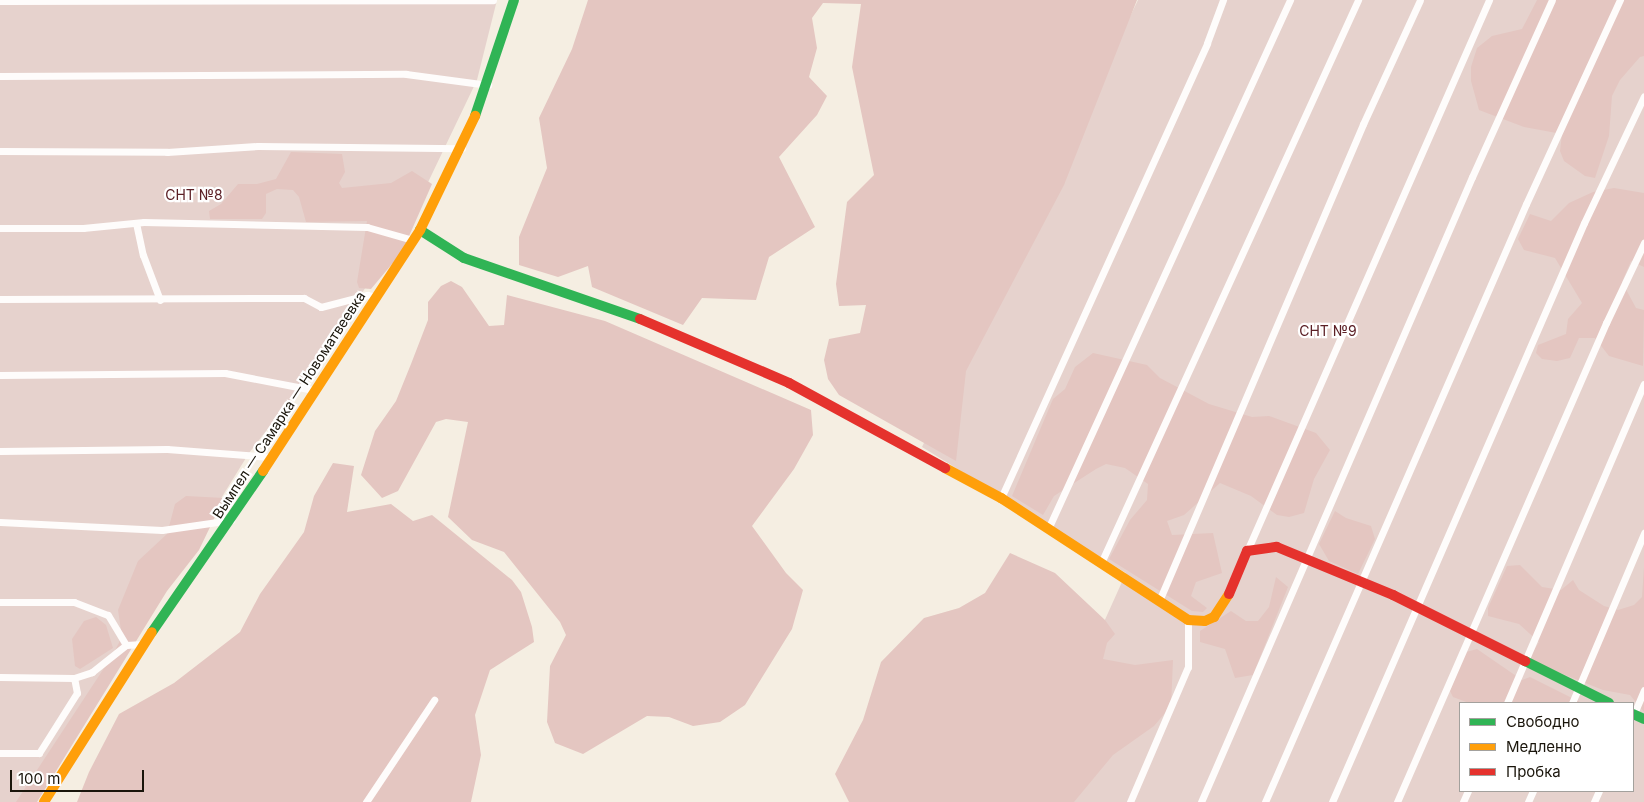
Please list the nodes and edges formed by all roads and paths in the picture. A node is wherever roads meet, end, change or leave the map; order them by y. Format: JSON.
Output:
{"nodes":[{"id":1,"x":493,"y":0,"type":"edge"},
{"id":2,"x":514,"y":0,"type":"edge"},
{"id":3,"x":1223,"y":0,"type":"edge"},
{"id":4,"x":1290,"y":0,"type":"edge"},
{"id":5,"x":1358,"y":0,"type":"edge"},
{"id":6,"x":1420,"y":0,"type":"edge"},
{"id":7,"x":1489,"y":0,"type":"edge"},
{"id":8,"x":1552,"y":0,"type":"edge"},
{"id":9,"x":1620,"y":0,"type":"edge"},
{"id":10,"x":0,"y":1,"type":"edge"},
{"id":11,"x":0,"y":76,"type":"edge"},
{"id":12,"x":488,"y":85,"type":"junction"},
{"id":13,"x":1644,"y":96,"type":"edge"},
{"id":14,"x":462,"y":148,"type":"junction"},
{"id":15,"x":0,"y":151,"type":"edge"},
{"id":16,"x":136,"y":223,"type":"junction"},
{"id":17,"x":0,"y":228,"type":"edge"},
{"id":18,"x":420,"y":230,"type":"junction"},
{"id":19,"x":412,"y":240,"type":"junction"},
{"id":20,"x":1644,"y":243,"type":"edge"},
{"id":21,"x":377,"y":297,"type":"junction"},
{"id":22,"x":0,"y":299,"type":"edge"},
{"id":23,"x":160,"y":300,"type":"junction"},
{"id":24,"x":0,"y":375,"type":"edge"},
{"id":25,"x":1644,"y":384,"type":"edge"},
{"id":26,"x":313,"y":390,"type":"junction"},
{"id":27,"x":0,"y":451,"type":"edge"},
{"id":28,"x":270,"y":457,"type":"junction"},
{"id":29,"x":1001,"y":498,"type":"junction"},
{"id":30,"x":231,"y":520,"type":"junction"},
{"id":31,"x":0,"y":522,"type":"edge"},
{"id":32,"x":1048,"y":528,"type":"junction"},
{"id":33,"x":1644,"y":534,"type":"edge"},
{"id":34,"x":1247,"y":551,"type":"junction"},
{"id":35,"x":1307,"y":557,"type":"junction"},
{"id":36,"x":1101,"y":563,"type":"junction"},
{"id":37,"x":1362,"y":581,"type":"junction"},
{"id":38,"x":1160,"y":601,"type":"junction"},
{"id":39,"x":0,"y":602,"type":"edge"},
{"id":40,"x":1417,"y":606,"type":"junction"},
{"id":41,"x":1188,"y":620,"type":"junction"},
{"id":42,"x":1470,"y":635,"type":"junction"},
{"id":43,"x":143,"y":644,"type":"junction"},
{"id":44,"x":126,"y":645,"type":"junction"},
{"id":45,"x":1524,"y":663,"type":"junction"},
{"id":46,"x":0,"y":677,"type":"edge"},
{"id":47,"x":74,"y":678,"type":"junction"},
{"id":48,"x":1578,"y":689,"type":"junction"},
{"id":49,"x":1644,"y":690,"type":"edge"},
{"id":50,"x":434,"y":700,"type":"dead end"},
{"id":51,"x":1507,"y":702,"type":"edge"},
{"id":52,"x":1572,"y":702,"type":"edge"},
{"id":53,"x":1607,"y":702,"type":"edge"},
{"id":54,"x":1634,"y":713,"type":"edge"},
{"id":55,"x":0,"y":753,"type":"edge"},
{"id":56,"x":44,"y":802,"type":"edge"},
{"id":57,"x":366,"y":802,"type":"edge"},
{"id":58,"x":1130,"y":802,"type":"edge"},
{"id":59,"x":1201,"y":802,"type":"edge"},
{"id":60,"x":1265,"y":802,"type":"edge"},
{"id":61,"x":1332,"y":802,"type":"edge"},
{"id":62,"x":1397,"y":802,"type":"edge"}],
"edges":[{"from":1,"to":10,"type":"street"},
{"from":2,"to":12,"type":"street","name":"Вымпел — Самарка — Новоматвеевка"},
{"from":3,"to":29,"type":"street"},
{"from":4,"to":32,"type":"street"},
{"from":5,"to":36,"type":"street"},
{"from":6,"to":38,"type":"street"},
{"from":7,"to":34,"type":"street"},
{"from":8,"to":35,"type":"street"},
{"from":9,"to":37,"type":"street"},
{"from":11,"to":12,"type":"street"},
{"from":12,"to":14,"type":"street","name":"Вымпел — Самарка — Новоматвеевка"},
{"from":13,"to":40,"type":"street"},
{"from":14,"to":15,"type":"street"},
{"from":14,"to":18,"type":"street","name":"Вымпел — Самарка — Новоматвеевка"},
{"from":16,"to":17,"type":"street"},
{"from":16,"to":19,"type":"street"},
{"from":16,"to":23,"type":"street"},
{"from":18,"to":19,"type":"street","name":"Вымпел — Самарка — Новоматвеевка"},
{"from":18,"to":29,"type":"street"},
{"from":19,"to":21,"type":"street","name":"Вымпел — Самарка — Новоматвеевка"},
{"from":20,"to":42,"type":"street"},
{"from":21,"to":23,"type":"street"},
{"from":21,"to":26,"type":"street","name":"Вымпел — Самарка — Новоматвеевка"},
{"from":22,"to":23,"type":"street"},
{"from":24,"to":26,"type":"street"},
{"from":25,"to":45,"type":"street"},
{"from":26,"to":28,"type":"street","name":"Вымпел — Самарка — Новоматвеевка"},
{"from":27,"to":28,"type":"street"},
{"from":28,"to":30,"type":"street","name":"Вымпел — Самарка — Новоматвеевка"},
{"from":29,"to":32,"type":"street"},
{"from":30,"to":31,"type":"street"},
{"from":30,"to":43,"type":"street","name":"Вымпел — Самарка — Новоматвеевка"},
{"from":32,"to":36,"type":"street"},
{"from":33,"to":48,"type":"street"},
{"from":34,"to":35,"type":"street"},
{"from":34,"to":41,"type":"street"},
{"from":35,"to":37,"type":"street"},
{"from":35,"to":59,"type":"street"},
{"from":36,"to":38,"type":"street"},
{"from":37,"to":40,"type":"street"},
{"from":37,"to":60,"type":"street"},
{"from":38,"to":41,"type":"street"},
{"from":39,"to":44,"type":"street"},
{"from":40,"to":42,"type":"street"},
{"from":40,"to":61,"type":"street"},
{"from":41,"to":58,"type":"street"},
{"from":42,"to":45,"type":"street"},
{"from":42,"to":62,"type":"street"},
{"from":43,"to":44,"type":"street"},
{"from":43,"to":56,"type":"street","name":"Вымпел — Самарка — Новоматвеевка"},
{"from":44,"to":47,"type":"street"},
{"from":45,"to":48,"type":"street"},
{"from":45,"to":51,"type":"street"},
{"from":46,"to":47,"type":"street"},
{"from":47,"to":55,"type":"street"},
{"from":48,"to":52,"type":"street"},
{"from":48,"to":53,"type":"street"},
{"from":49,"to":54,"type":"street"},
{"from":50,"to":57,"type":"street"}]}
